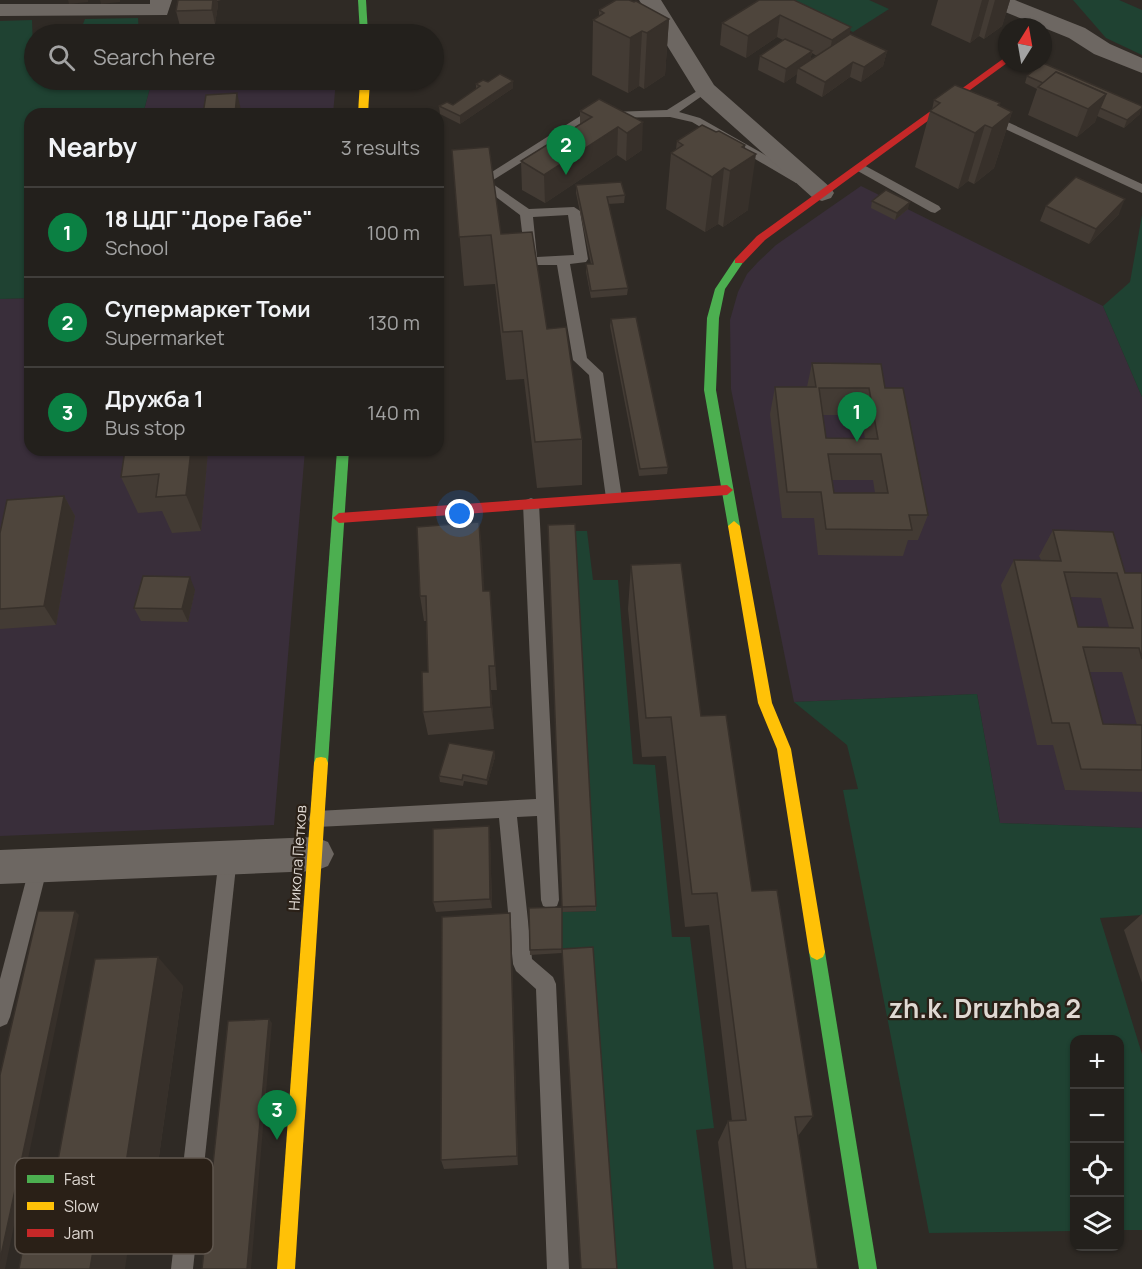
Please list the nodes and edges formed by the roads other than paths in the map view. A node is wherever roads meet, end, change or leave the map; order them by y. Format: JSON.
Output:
{"nodes":[{"id":1,"x":161,"y":0,"type":"edge"},
{"id":2,"x":362,"y":0,"type":"edge"},
{"id":3,"x":650,"y":0,"type":"edge"},
{"id":4,"x":996,"y":0,"type":"edge"},
{"id":5,"x":0,"y":10,"type":"edge"},
{"id":6,"x":1055,"y":22,"type":"edge"},
{"id":7,"x":363,"y":24,"type":"edge"},
{"id":8,"x":1142,"y":66,"type":"edge"},
{"id":9,"x":998,"y":67,"type":"edge"},
{"id":10,"x":705,"y":89,"type":"junction"},
{"id":11,"x":364,"y":90,"type":"edge"},
{"id":12,"x":363,"y":108,"type":"edge"},
{"id":13,"x":670,"y":113,"type":"junction"},
{"id":14,"x":981,"y":114,"type":"edge"},
{"id":15,"x":860,"y":167,"type":"junction"},
{"id":16,"x":1142,"y":189,"type":"edge"},
{"id":17,"x":822,"y":193,"type":"junction"},
{"id":18,"x":935,"y":209,"type":"dead end"},
{"id":19,"x":526,"y":213,"type":"junction"},
{"id":20,"x":563,"y":260,"type":"junction"},
{"id":21,"x":343,"y":456,"type":"edge"},
{"id":22,"x":727,"y":490,"type":"junction"},
{"id":23,"x":614,"y":498,"type":"junction"},
{"id":24,"x":531,"y":504,"type":"junction"},
{"id":25,"x":339,"y":518,"type":"junction"},
{"id":26,"x":545,"y":807,"type":"junction"},
{"id":27,"x":507,"y":809,"type":"junction"},
{"id":28,"x":316,"y":836,"type":"junction"},
{"id":29,"x":228,"y":857,"type":"junction"},
{"id":30,"x":39,"y":866,"type":"junction"},
{"id":31,"x":0,"y":867,"type":"edge"},
{"id":32,"x":550,"y":900,"type":"dead end"},
{"id":33,"x":0,"y":1017,"type":"edge"},
{"id":34,"x":195,"y":1158,"type":"edge"},
{"id":35,"x":185,"y":1254,"type":"edge"},
{"id":36,"x":183,"y":1269,"type":"edge"},
{"id":37,"x":286,"y":1269,"type":"edge"},
{"id":38,"x":558,"y":1269,"type":"edge"},
{"id":39,"x":868,"y":1269,"type":"edge"}],
"edges":[{"from":1,"to":5,"type":"street"},
{"from":2,"to":7,"type":"street"},
{"from":3,"to":10,"type":"street"},
{"from":4,"to":6,"type":"street"},
{"from":6,"to":8,"type":"street"},
{"from":9,"to":15,"type":"street"},
{"from":10,"to":13,"type":"lane"},
{"from":10,"to":17,"type":"street"},
{"from":11,"to":12,"type":"street"},
{"from":13,"to":17,"type":"lane"},
{"from":13,"to":19,"type":"lane"},
{"from":14,"to":16,"type":"lane"},
{"from":15,"to":17,"type":"street"},
{"from":15,"to":18,"type":"lane"},
{"from":17,"to":22,"type":"street"},
{"from":19,"to":20,"type":"lane"},
{"from":19,"to":20,"type":"lane"},
{"from":20,"to":23,"type":"lane"},
{"from":21,"to":25,"type":"street","name":"Никола Петков"},
{"from":22,"to":23,"type":"street"},
{"from":22,"to":39,"type":"street"},
{"from":23,"to":24,"type":"street"},
{"from":24,"to":25,"type":"street"},
{"from":24,"to":26,"type":"lane"},
{"from":25,"to":28,"type":"street","name":"Никола Петков"},
{"from":26,"to":27,"type":"lane"},
{"from":26,"to":32,"type":"lane"},
{"from":27,"to":28,"type":"lane"},
{"from":27,"to":38,"type":"lane"},
{"from":28,"to":29,"type":"street"},
{"from":28,"to":37,"type":"street","name":"Никола Петков"},
{"from":29,"to":30,"type":"street"},
{"from":29,"to":34,"type":"lane"},
{"from":30,"to":31,"type":"street"},
{"from":30,"to":33,"type":"lane"},
{"from":35,"to":36,"type":"lane"}]}
